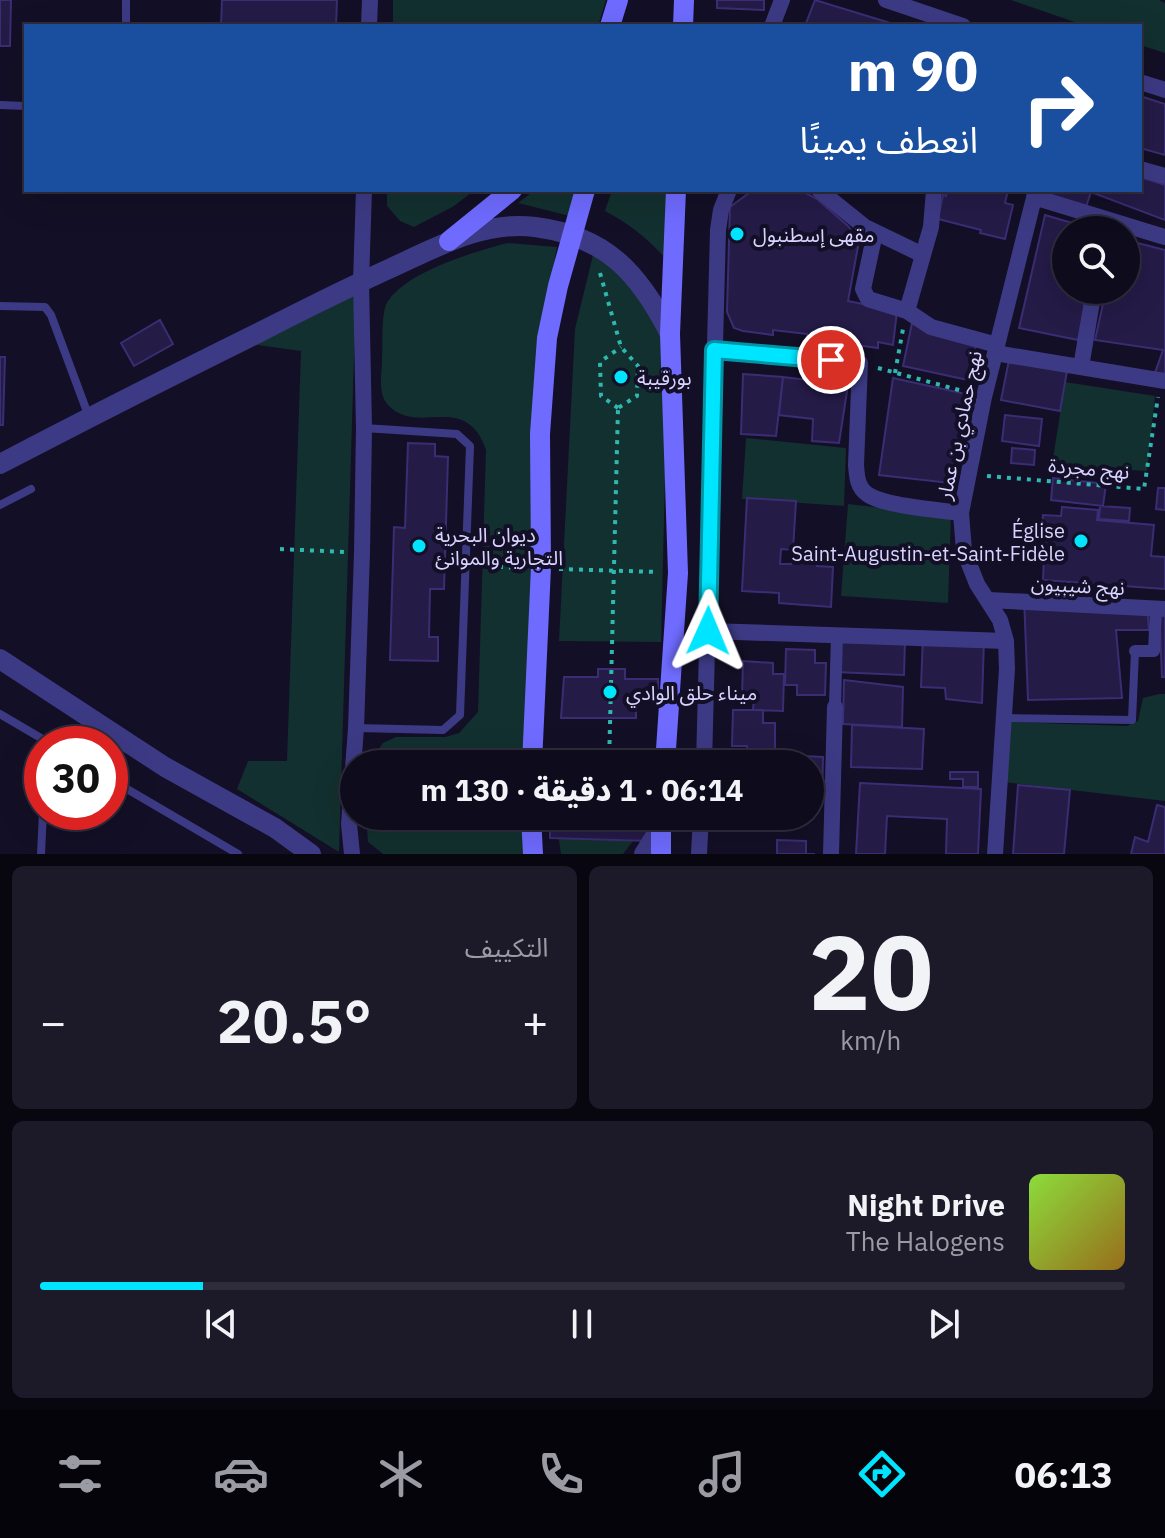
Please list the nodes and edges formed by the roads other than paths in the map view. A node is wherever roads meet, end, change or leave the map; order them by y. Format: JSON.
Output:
{"nodes":[{"id":1,"x":126,"y":0,"type":"edge"},
{"id":2,"x":370,"y":0,"type":"edge"},
{"id":3,"x":618,"y":0,"type":"edge"},
{"id":4,"x":684,"y":0,"type":"edge"},
{"id":5,"x":782,"y":0,"type":"edge"},
{"id":6,"x":886,"y":0,"type":"edge"},
{"id":7,"x":126,"y":24,"type":"edge"},
{"id":8,"x":369,"y":24,"type":"edge"},
{"id":9,"x":611,"y":24,"type":"edge"},
{"id":10,"x":617,"y":24,"type":"edge"},
{"id":11,"x":683,"y":24,"type":"edge"},
{"id":12,"x":773,"y":24,"type":"edge"},
{"id":13,"x":957,"y":24,"type":"edge"},
{"id":14,"x":1142,"y":83,"type":"edge"},
{"id":15,"x":1165,"y":90,"type":"edge"},
{"id":16,"x":0,"y":105,"type":"edge"},
{"id":17,"x":24,"y":106,"type":"edge"},
{"id":18,"x":1142,"y":170,"type":"edge"},
{"id":19,"x":1165,"y":176,"type":"edge"},
{"id":20,"x":364,"y":192,"type":"edge"},
{"id":21,"x":510,"y":192,"type":"edge"},
{"id":22,"x":584,"y":192,"type":"edge"},
{"id":23,"x":676,"y":192,"type":"edge"},
{"id":24,"x":728,"y":192,"type":"edge"},
{"id":25,"x":822,"y":192,"type":"edge"},
{"id":26,"x":934,"y":192,"type":"edge"},
{"id":27,"x":1035,"y":193,"type":"edge"},
{"id":28,"x":1087,"y":216,"type":"edge"},
{"id":29,"x":1140,"y":232,"type":"edge"},
{"id":30,"x":875,"y":233,"type":"junction"},
{"id":31,"x":572,"y":234,"type":"junction"},
{"id":32,"x":1165,"y":237,"type":"edge"},
{"id":33,"x":449,"y":241,"type":"junction"},
{"id":34,"x":923,"y":255,"type":"junction"},
{"id":35,"x":361,"y":282,"type":"junction"},
{"id":36,"x":1092,"y":304,"type":"edge"},
{"id":37,"x":0,"y":306,"type":"edge"},
{"id":38,"x":907,"y":311,"type":"junction"},
{"id":39,"x":670,"y":334,"type":"junction"},
{"id":40,"x":996,"y":349,"type":"junction"},
{"id":41,"x":714,"y":350,"type":"junction"},
{"id":42,"x":1081,"y":367,"type":"junction"},
{"id":43,"x":1163,"y":380,"type":"edge"},
{"id":44,"x":90,"y":417,"type":"junction"},
{"id":45,"x":364,"y":428,"type":"junction"},
{"id":46,"x":0,"y":464,"type":"edge"},
{"id":47,"x":31,"y":489,"type":"dead end"},
{"id":48,"x":0,"y":505,"type":"edge"},
{"id":49,"x":961,"y":513,"type":"junction"},
{"id":50,"x":989,"y":600,"type":"junction"},
{"id":51,"x":1161,"y":609,"type":"edge"},
{"id":52,"x":708,"y":631,"type":"junction"},
{"id":53,"x":837,"y":634,"type":"junction"},
{"id":54,"x":1006,"y":641,"type":"junction"},
{"id":55,"x":1135,"y":651,"type":"joint"},
{"id":56,"x":0,"y":659,"type":"edge"},
{"id":57,"x":835,"y":707,"type":"joint"},
{"id":58,"x":0,"y":714,"type":"edge"},
{"id":59,"x":1002,"y":718,"type":"junction"},
{"id":60,"x":24,"y":728,"type":"edge"},
{"id":61,"x":356,"y":728,"type":"junction"},
{"id":62,"x":533,"y":750,"type":"edge"},
{"id":63,"x":666,"y":750,"type":"edge"},
{"id":64,"x":704,"y":750,"type":"edge"},
{"id":65,"x":128,"y":790,"type":"edge"},
{"id":66,"x":42,"y":830,"type":"edge"},
{"id":67,"x":532,"y":830,"type":"edge"},
{"id":68,"x":657,"y":830,"type":"edge"},
{"id":69,"x":661,"y":830,"type":"edge"},
{"id":70,"x":700,"y":830,"type":"edge"},
{"id":71,"x":41,"y":854,"type":"edge"},
{"id":72,"x":238,"y":854,"type":"edge"},
{"id":73,"x":311,"y":854,"type":"edge"},
{"id":74,"x":352,"y":854,"type":"edge"},
{"id":75,"x":533,"y":854,"type":"edge"},
{"id":76,"x":644,"y":854,"type":"edge"},
{"id":77,"x":661,"y":854,"type":"edge"},
{"id":78,"x":699,"y":854,"type":"edge"},
{"id":79,"x":831,"y":854,"type":"edge"},
{"id":80,"x":995,"y":854,"type":"edge"}],
"edges":[{"from":1,"to":7,"type":"lane"},
{"from":2,"to":8,"type":"street"},
{"from":3,"to":9,"type":"main road"},
{"from":3,"to":10,"type":"main road"},
{"from":4,"to":11,"type":"main road"},
{"from":5,"to":12,"type":"street"},
{"from":6,"to":13,"type":"street"},
{"from":14,"to":15,"type":"street"},
{"from":16,"to":17,"type":"lane"},
{"from":18,"to":19,"type":"street"},
{"from":20,"to":35,"type":"street"},
{"from":21,"to":33,"type":"main road"},
{"from":22,"to":31,"type":"main road"},
{"from":23,"to":39,"type":"main road"},
{"from":24,"to":41,"type":"street"},
{"from":25,"to":30,"type":"street"},
{"from":26,"to":34,"type":"street"},
{"from":27,"to":28,"type":"street"},
{"from":27,"to":40,"type":"street","name":"نهج حمادي بن عمار"},
{"from":29,"to":32,"type":"street"},
{"from":30,"to":34,"type":"street"},
{"from":30,"to":38,"type":"street"},
{"from":31,"to":33,"type":"street"},
{"from":31,"to":39,"type":"street"},
{"from":31,"to":62,"type":"main road"},
{"from":33,"to":35,"type":"street"},
{"from":34,"to":38,"type":"street"},
{"from":35,"to":44,"type":"street"},
{"from":35,"to":45,"type":"street"},
{"from":36,"to":42,"type":"street"},
{"from":37,"to":44,"type":"lane"},
{"from":38,"to":40,"type":"street"},
{"from":39,"to":63,"type":"main road"},
{"from":40,"to":42,"type":"street"},
{"from":40,"to":49,"type":"street","name":"نهج حمادي بن عمار"},
{"from":41,"to":49,"type":"street"},
{"from":41,"to":52,"type":"street"},
{"from":42,"to":43,"type":"street"},
{"from":44,"to":46,"type":"street"},
{"from":45,"to":61,"type":"street"},
{"from":45,"to":61,"type":"lane"},
{"from":47,"to":48,"type":"lane"},
{"from":49,"to":50,"type":"street","name":"نهج حمادي بن عمار"},
{"from":50,"to":51,"type":"street","name":"نهج شيبيون"},
{"from":50,"to":54,"type":"street","name":"نهج حمادي بن عمار"},
{"from":51,"to":55,"type":"street"},
{"from":52,"to":53,"type":"street"},
{"from":52,"to":64,"type":"street"},
{"from":53,"to":54,"type":"street"},
{"from":53,"to":57,"type":"street"},
{"from":54,"to":59,"type":"street","name":"نهج حمادي بن عمار"},
{"from":55,"to":59,"type":"lane"},
{"from":56,"to":73,"type":"street"},
{"from":57,"to":79,"type":"street"},
{"from":58,"to":60,"type":"lane"},
{"from":59,"to":80,"type":"street","name":"نهج حمادي بن عمار"},
{"from":61,"to":74,"type":"street"},
{"from":65,"to":72,"type":"lane"},
{"from":66,"to":71,"type":"lane"},
{"from":67,"to":75,"type":"main road"},
{"from":68,"to":76,"type":"street"},
{"from":69,"to":77,"type":"main road"},
{"from":70,"to":78,"type":"street"}]}
